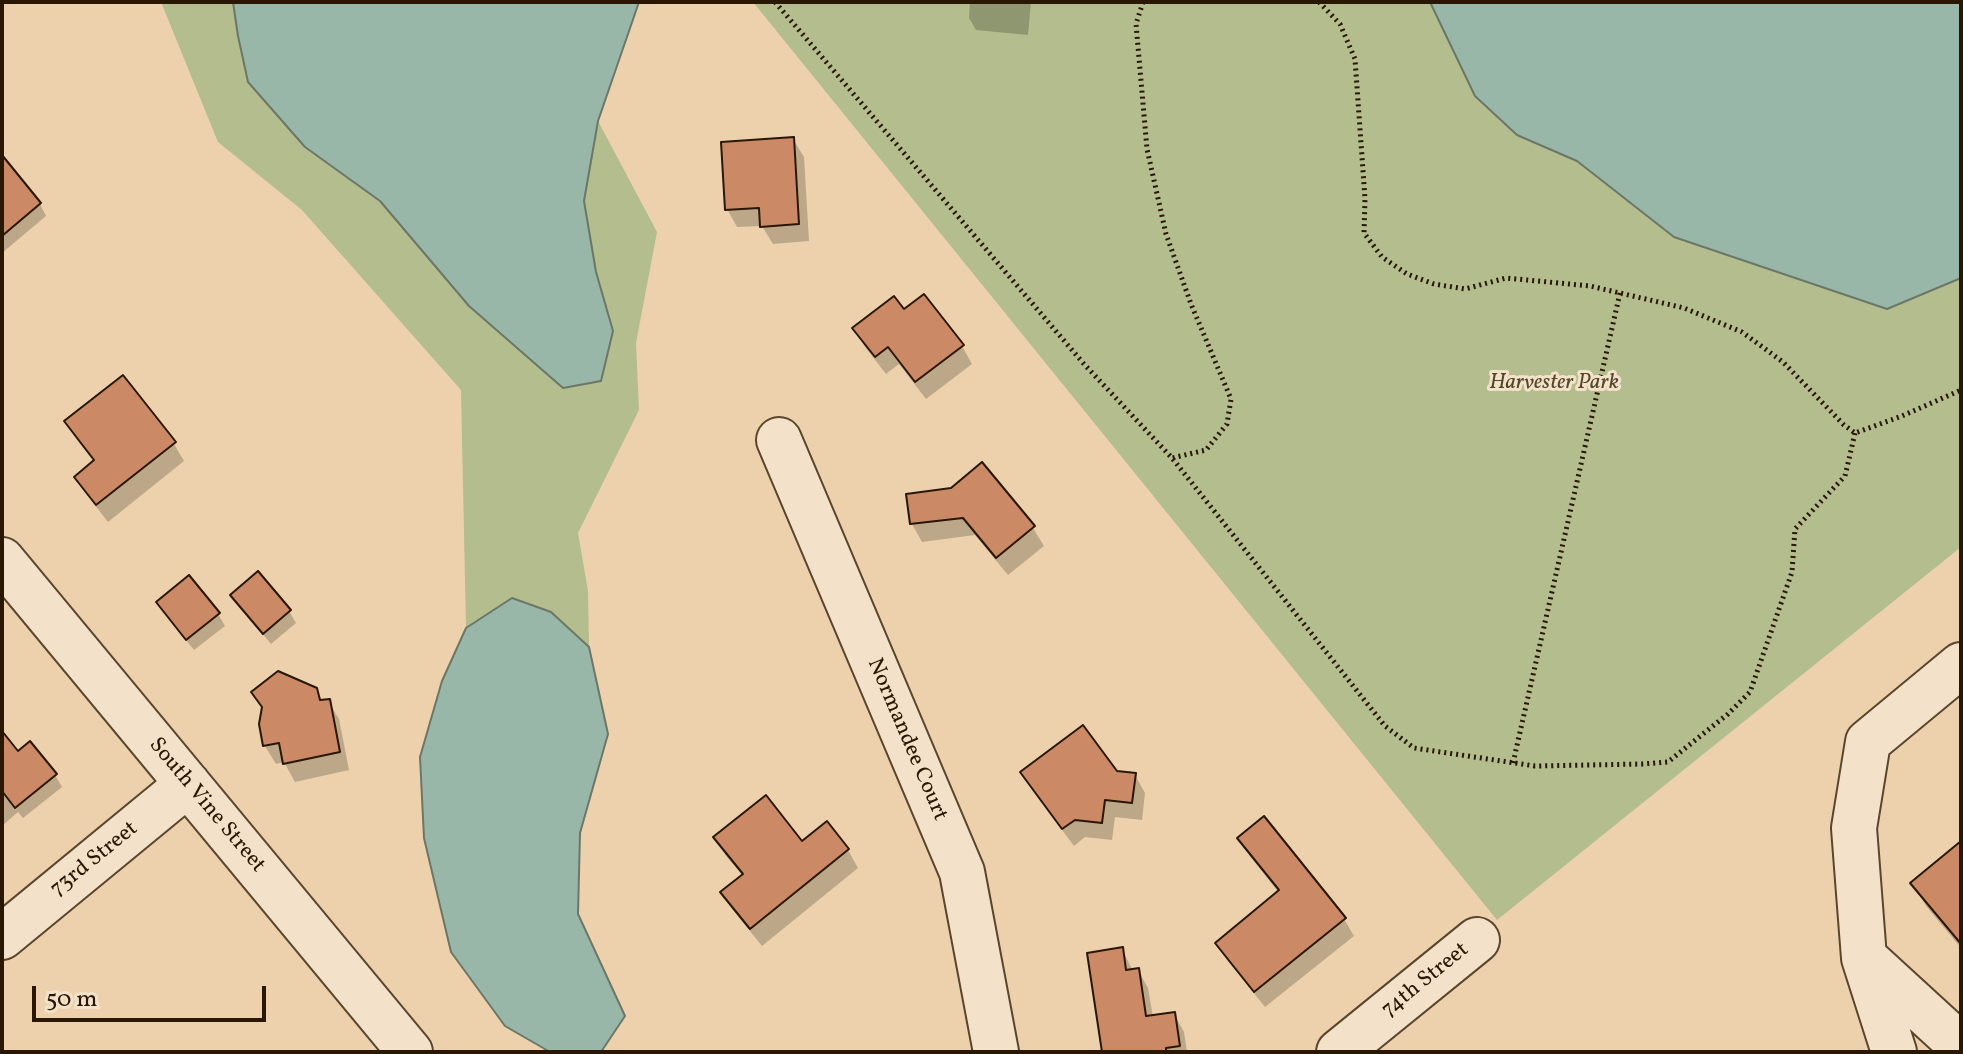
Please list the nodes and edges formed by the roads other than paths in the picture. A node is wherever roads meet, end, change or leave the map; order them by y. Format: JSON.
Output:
{"nodes":[{"id":1,"x":779,"y":440,"type":"dead end"},
{"id":2,"x":2,"y":560,"type":"edge"},
{"id":3,"x":1961,"y":665,"type":"edge"},
{"id":4,"x":188,"y":784,"type":"junction"},
{"id":5,"x":2,"y":937,"type":"edge"},
{"id":6,"x":1477,"y":940,"type":"dead end"},
{"id":7,"x":1864,"y":958,"type":"junction"},
{"id":8,"x":1961,"y":1046,"type":"edge"},
{"id":9,"x":410,"y":1052,"type":"edge"},
{"id":10,"x":996,"y":1052,"type":"edge"},
{"id":11,"x":1339,"y":1052,"type":"edge"},
{"id":12,"x":1894,"y":1052,"type":"edge"}],
"edges":[{"from":1,"to":10,"type":"street","name":"Normandee Court"},
{"from":2,"to":4,"type":"street","name":"South Vine Street"},
{"from":3,"to":7,"type":"street"},
{"from":4,"to":5,"type":"street","name":"73rd Street"},
{"from":4,"to":9,"type":"street","name":"South Vine Street"},
{"from":6,"to":11,"type":"street","name":"74th Street"},
{"from":7,"to":8,"type":"street"},
{"from":7,"to":12,"type":"street"}]}
